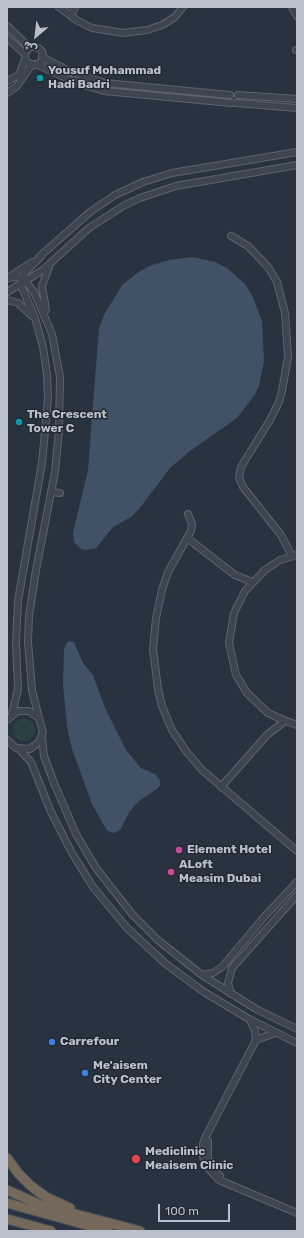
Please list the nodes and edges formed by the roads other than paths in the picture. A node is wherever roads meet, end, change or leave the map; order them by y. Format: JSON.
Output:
{"nodes":[{"id":1,"x":59,"y":7,"type":"edge"},
{"id":2,"x":76,"y":7,"type":"edge"},
{"id":3,"x":183,"y":7,"type":"edge"},
{"id":4,"x":292,"y":7,"type":"edge"},
{"id":5,"x":71,"y":16,"type":"junction"},
{"id":6,"x":297,"y":16,"type":"edge"},
{"id":7,"x":7,"y":26,"type":"edge"},
{"id":8,"x":7,"y":38,"type":"edge"},
{"id":9,"x":30,"y":48,"type":"junction"},
{"id":10,"x":25,"y":56,"type":"junction"},
{"id":11,"x":42,"y":57,"type":"junction"},
{"id":12,"x":34,"y":64,"type":"junction"},
{"id":13,"x":14,"y":78,"type":"junction"},
{"id":14,"x":7,"y":81,"type":"edge"},
{"id":15,"x":8,"y":89,"type":"edge"},
{"id":16,"x":230,"y":95,"type":"junction"},
{"id":17,"x":238,"y":95,"type":"junction"},
{"id":18,"x":297,"y":99,"type":"edge"},
{"id":19,"x":233,"y":103,"type":"junction"},
{"id":20,"x":297,"y":108,"type":"edge"},
{"id":21,"x":297,"y":152,"type":"edge"},
{"id":22,"x":234,"y":155,"type":"dead end"},
{"id":23,"x":235,"y":162,"type":"junction"},
{"id":24,"x":297,"y":165,"type":"edge"},
{"id":25,"x":231,"y":236,"type":"dead end"},
{"id":26,"x":42,"y":255,"type":"junction"},
{"id":27,"x":50,"y":264,"type":"junction"},
{"id":28,"x":7,"y":278,"type":"edge"},
{"id":29,"x":23,"y":281,"type":"junction"},
{"id":30,"x":7,"y":292,"type":"edge"},
{"id":31,"x":7,"y":300,"type":"edge"},
{"id":32,"x":35,"y":318,"type":"junction"},
{"id":33,"x":49,"y":323,"type":"junction"},
{"id":34,"x":51,"y":492,"type":"junction"},
{"id":35,"x":60,"y":493,"type":"dead end"},
{"id":36,"x":188,"y":514,"type":"dead end"},
{"id":37,"x":187,"y":538,"type":"junction"},
{"id":38,"x":41,"y":542,"type":"junction"},
{"id":39,"x":50,"y":543,"type":"dead end"},
{"id":40,"x":294,"y":556,"type":"edge"},
{"id":41,"x":236,"y":575,"type":"junction"},
{"id":42,"x":252,"y":582,"type":"junction"},
{"id":43,"x":245,"y":591,"type":"junction"},
{"id":44,"x":12,"y":714,"type":"junction"},
{"id":45,"x":276,"y":717,"type":"junction"},
{"id":46,"x":39,"y":718,"type":"junction"},
{"id":47,"x":7,"y":720,"type":"edge"},
{"id":48,"x":285,"y":721,"type":"junction"},
{"id":49,"x":297,"y":725,"type":"edge"},
{"id":50,"x":267,"y":735,"type":"junction"},
{"id":51,"x":42,"y":737,"type":"junction"},
{"id":52,"x":8,"y":743,"type":"edge"},
{"id":53,"x":18,"y":749,"type":"junction"},
{"id":54,"x":221,"y":787,"type":"junction"},
{"id":55,"x":297,"y":851,"type":"edge"},
{"id":56,"x":297,"y":882,"type":"edge"},
{"id":57,"x":297,"y":895,"type":"edge"},
{"id":58,"x":202,"y":975,"type":"junction"},
{"id":59,"x":231,"y":994,"type":"junction"},
{"id":60,"x":249,"y":1019,"type":"junction"},
{"id":61,"x":297,"y":1029,"type":"edge"},
{"id":62,"x":275,"y":1032,"type":"junction"},
{"id":63,"x":256,"y":1040,"type":"junction"},
{"id":64,"x":297,"y":1043,"type":"edge"},
{"id":65,"x":7,"y":1158,"type":"edge"},
{"id":66,"x":7,"y":1190,"type":"edge"},
{"id":67,"x":7,"y":1203,"type":"edge"},
{"id":68,"x":297,"y":1213,"type":"edge"},
{"id":69,"x":7,"y":1219,"type":"edge"},
{"id":70,"x":106,"y":1227,"type":"edge"},
{"id":71,"x":51,"y":1231,"type":"edge"},
{"id":72,"x":140,"y":1231,"type":"edge"}],
"edges":[{"from":1,"to":5,"type":"street"},
{"from":2,"to":5,"type":"street"},
{"from":3,"to":5,"type":"street"},
{"from":4,"to":6,"type":"street"},
{"from":7,"to":9,"type":"street"},
{"from":8,"to":10,"type":"street"},
{"from":9,"to":10,"type":"street"},
{"from":9,"to":11,"type":"street"},
{"from":10,"to":12,"type":"street"},
{"from":10,"to":13,"type":"street"},
{"from":11,"to":12,"type":"street"},
{"from":11,"to":16,"type":"street"},
{"from":12,"to":15,"type":"street"},
{"from":12,"to":19,"type":"street"},
{"from":13,"to":14,"type":"street"},
{"from":13,"to":15,"type":"street"},
{"from":16,"to":17,"type":"street"},
{"from":16,"to":19,"type":"street"},
{"from":17,"to":18,"type":"street"},
{"from":17,"to":19,"type":"street"},
{"from":19,"to":20,"type":"street"},
{"from":21,"to":23,"type":"street"},
{"from":22,"to":23,"type":"street"},
{"from":23,"to":26,"type":"street"},
{"from":24,"to":27,"type":"street"},
{"from":25,"to":40,"type":"street"},
{"from":26,"to":28,"type":"street"},
{"from":26,"to":29,"type":"street"},
{"from":27,"to":29,"type":"street"},
{"from":27,"to":33,"type":"street"},
{"from":28,"to":29,"type":"street"},
{"from":29,"to":30,"type":"street"},
{"from":29,"to":32,"type":"street"},
{"from":29,"to":33,"type":"street"},
{"from":31,"to":32,"type":"street"},
{"from":32,"to":44,"type":"street"},
{"from":33,"to":34,"type":"street"},
{"from":34,"to":35,"type":"street"},
{"from":34,"to":38,"type":"street"},
{"from":36,"to":37,"type":"street"},
{"from":37,"to":41,"type":"street"},
{"from":37,"to":54,"type":"street"},
{"from":38,"to":39,"type":"street"},
{"from":38,"to":46,"type":"street"},
{"from":40,"to":42,"type":"street"},
{"from":41,"to":42,"type":"street"},
{"from":41,"to":43,"type":"street"},
{"from":42,"to":43,"type":"street"},
{"from":43,"to":45,"type":"street"},
{"from":44,"to":46,"type":"street"},
{"from":44,"to":47,"type":"street"},
{"from":45,"to":48,"type":"street"},
{"from":45,"to":50,"type":"street"},
{"from":46,"to":51,"type":"street"},
{"from":48,"to":49,"type":"street"},
{"from":48,"to":50,"type":"street"},
{"from":50,"to":54,"type":"street"},
{"from":51,"to":53,"type":"street"},
{"from":51,"to":58,"type":"street"},
{"from":52,"to":53,"type":"street"},
{"from":53,"to":60,"type":"street"},
{"from":54,"to":55,"type":"street"},
{"from":56,"to":58,"type":"street"},
{"from":57,"to":59,"type":"street"},
{"from":58,"to":59,"type":"street"},
{"from":59,"to":61,"type":"street"},
{"from":60,"to":62,"type":"street"},
{"from":60,"to":63,"type":"street"},
{"from":62,"to":63,"type":"street"},
{"from":62,"to":64,"type":"street"},
{"from":63,"to":68,"type":"street"},
{"from":65,"to":70,"type":"highway"},
{"from":66,"to":70,"type":"highway"},
{"from":67,"to":70,"type":"highway"},
{"from":69,"to":71,"type":"highway"},
{"from":70,"to":72,"type":"highway"}]}
